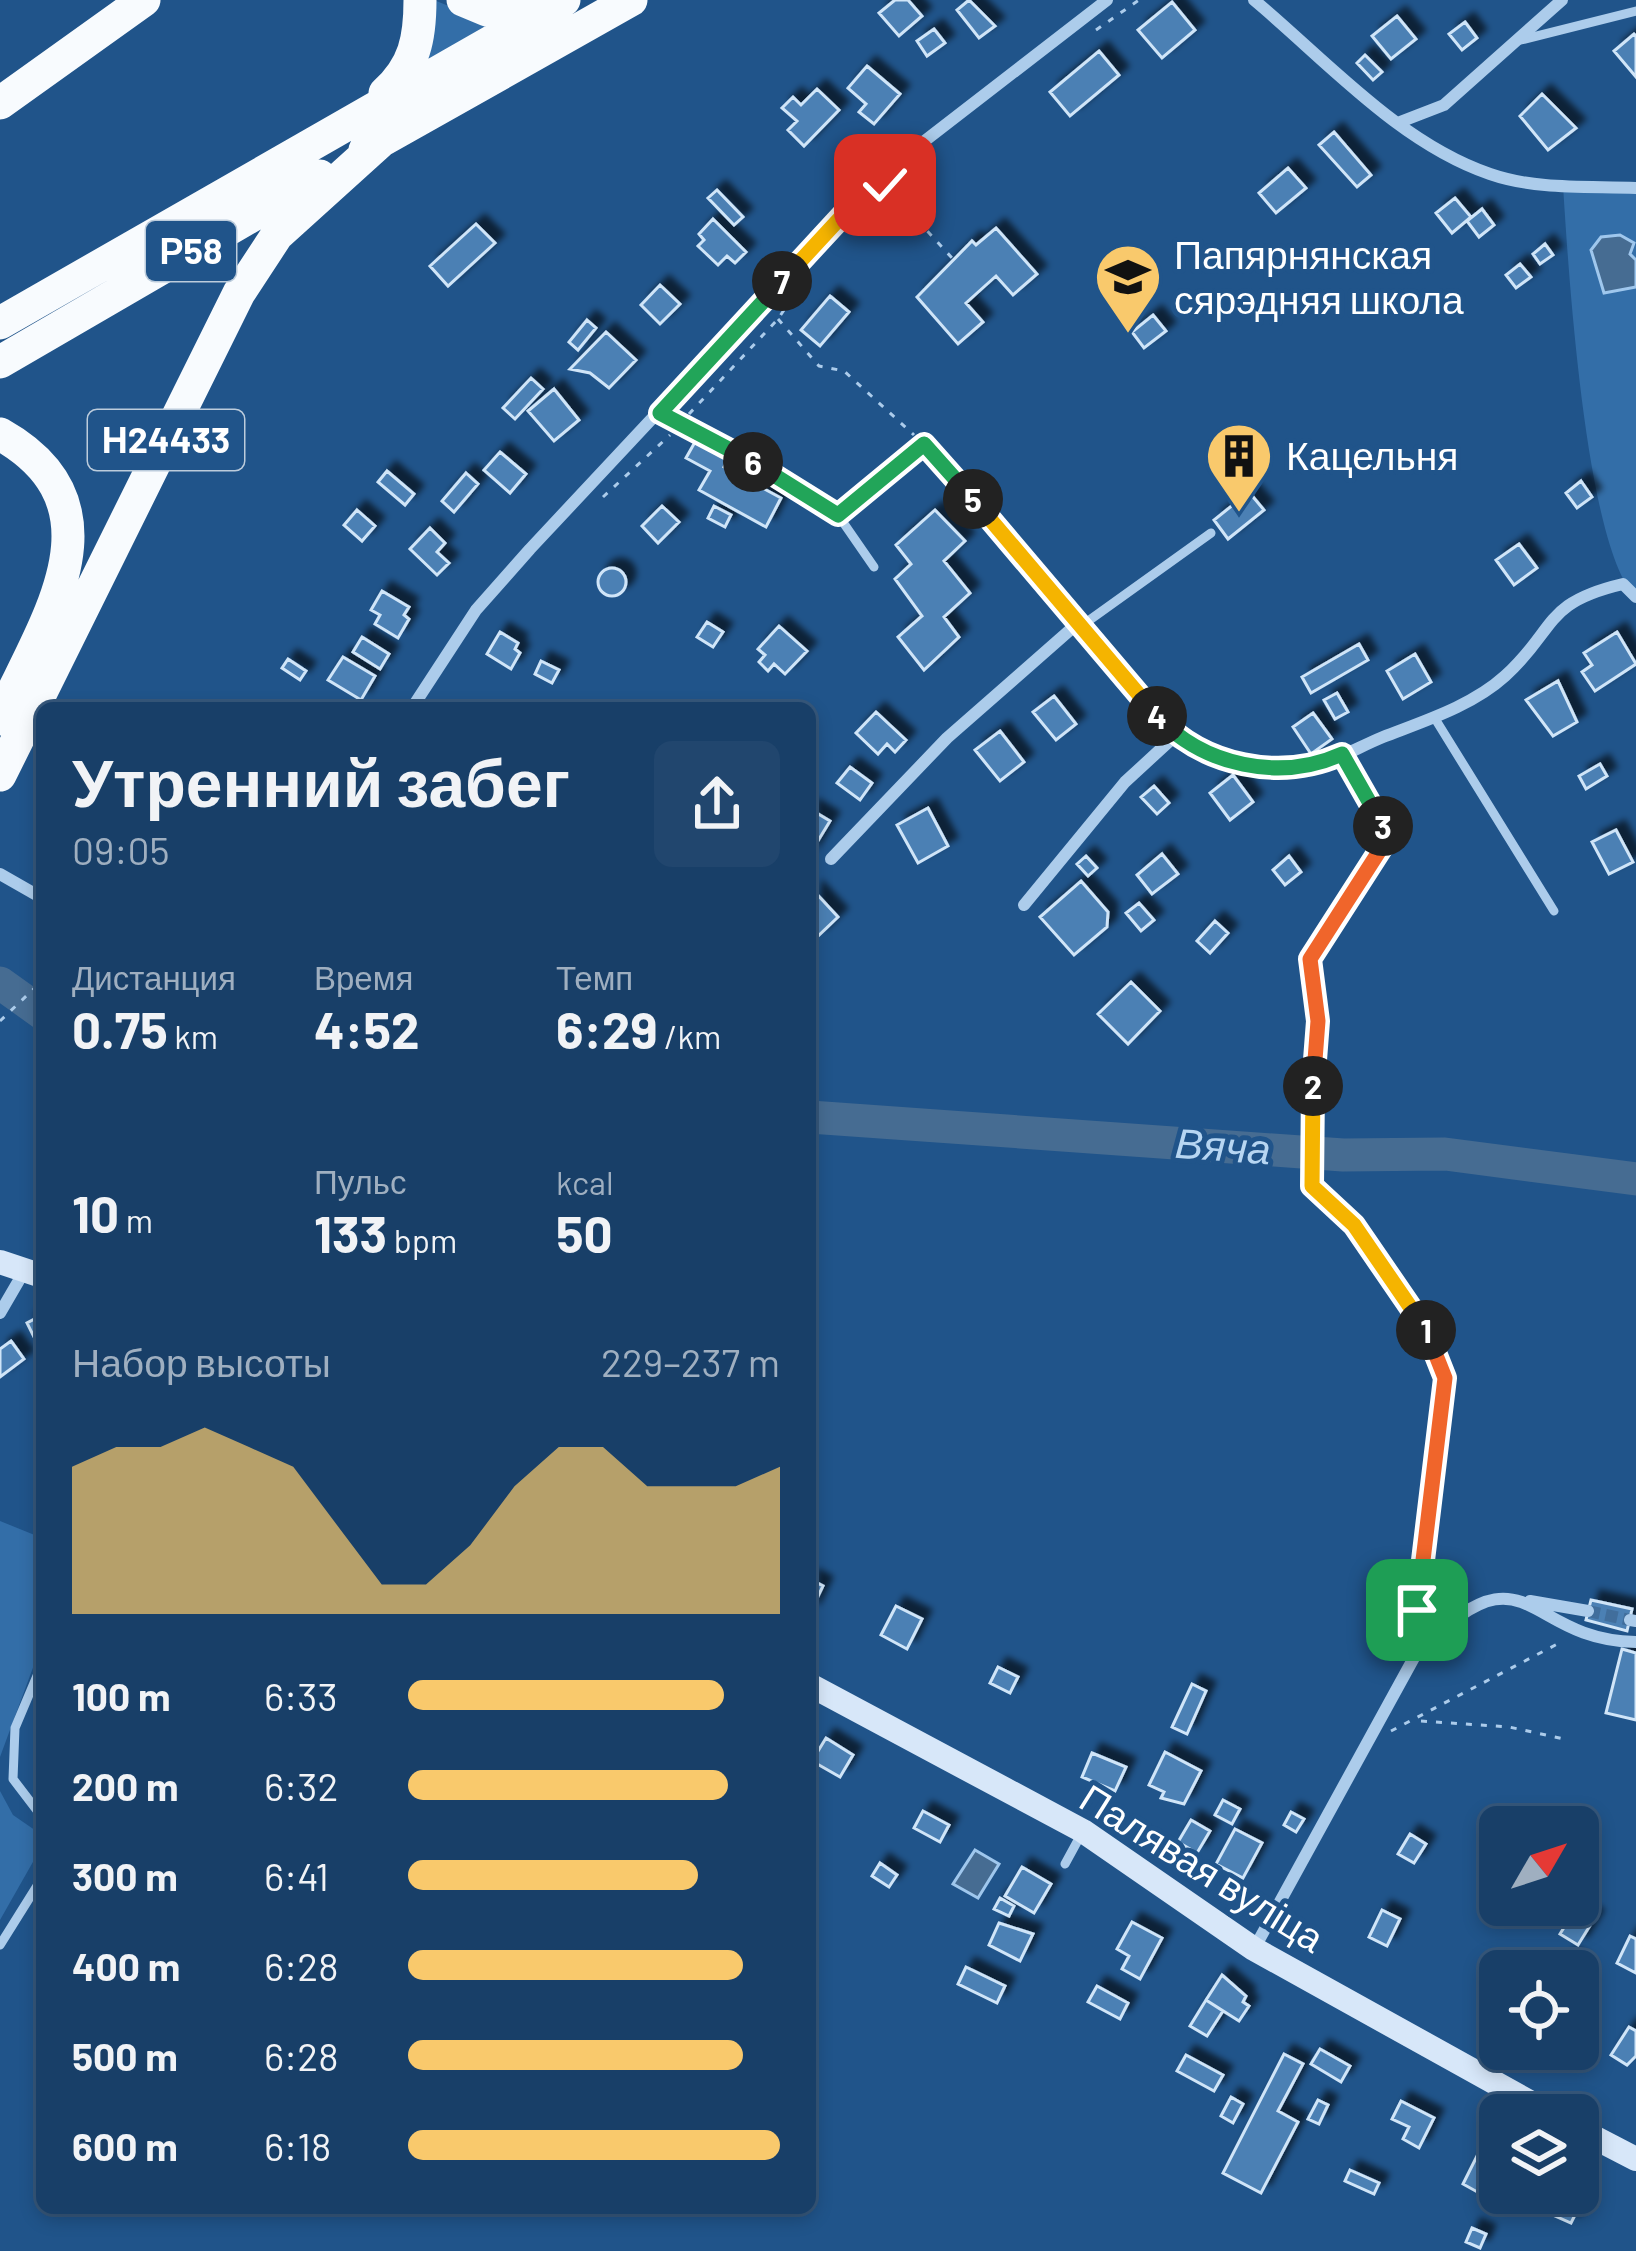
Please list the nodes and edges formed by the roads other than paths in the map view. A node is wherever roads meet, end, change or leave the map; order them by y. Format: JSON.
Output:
{"nodes":[{"id":1,"x":144,"y":0,"type":"edge"},
{"id":2,"x":420,"y":0,"type":"edge"},
{"id":3,"x":463,"y":0,"type":"edge"},
{"id":4,"x":545,"y":0,"type":"edge"},
{"id":5,"x":564,"y":0,"type":"edge"},
{"id":6,"x":631,"y":0,"type":"edge"},
{"id":7,"x":1107,"y":0,"type":"edge"},
{"id":8,"x":1254,"y":0,"type":"edge"},
{"id":9,"x":1562,"y":0,"type":"edge"},
{"id":10,"x":1636,"y":11,"type":"edge"},
{"id":11,"x":1516,"y":41,"type":"junction"},
{"id":12,"x":0,"y":103,"type":"edge"},
{"id":13,"x":1400,"y":122,"type":"junction"},
{"id":14,"x":346,"y":124,"type":"junction"},
{"id":15,"x":381,"y":141,"type":"junction"},
{"id":16,"x":1636,"y":188,"type":"edge"},
{"id":17,"x":0,"y":323,"type":"edge"},
{"id":18,"x":0,"y":362,"type":"edge"},
{"id":19,"x":660,"y":413,"type":"junction"},
{"id":20,"x":0,"y":434,"type":"edge"},
{"id":21,"x":838,"y":515,"type":"junction"},
{"id":22,"x":1211,"y":532,"type":"dead end"},
{"id":23,"x":874,"y":567,"type":"dead end"},
{"id":24,"x":1636,"y":597,"type":"edge"},
{"id":25,"x":1084,"y":624,"type":"junction"},
{"id":26,"x":36,"y":702,"type":"edge"},
{"id":27,"x":36,"y":702,"type":"edge"},
{"id":28,"x":416,"y":702,"type":"edge"},
{"id":29,"x":1434,"y":717,"type":"junction"},
{"id":30,"x":0,"y":719,"type":"edge"},
{"id":31,"x":1175,"y":736,"type":"junction"},
{"id":32,"x":0,"y":775,"type":"edge"},
{"id":33,"x":831,"y":859,"type":"dead end"},
{"id":34,"x":0,"y":874,"type":"edge"},
{"id":35,"x":36,"y":895,"type":"edge"},
{"id":36,"x":1024,"y":905,"type":"dead end"},
{"id":37,"x":1554,"y":911,"type":"dead end"},
{"id":38,"x":0,"y":1262,"type":"edge"},
{"id":39,"x":34,"y":1272,"type":"edge"},
{"id":40,"x":0,"y":1313,"type":"edge"},
{"id":41,"x":1516,"y":1599,"type":"junction"},
{"id":42,"x":1588,"y":1611,"type":"tunnel mouth"},
{"id":43,"x":1636,"y":1642,"type":"edge"},
{"id":44,"x":36,"y":1678,"type":"edge"},
{"id":45,"x":816,"y":1687,"type":"edge"},
{"id":46,"x":36,"y":1809,"type":"edge"},
{"id":47,"x":1083,"y":1832,"type":"junction"},
{"id":48,"x":1065,"y":1864,"type":"dead end"},
{"id":49,"x":36,"y":1888,"type":"edge"},
{"id":50,"x":0,"y":1945,"type":"edge"},
{"id":51,"x":1254,"y":1949,"type":"junction"},
{"id":52,"x":1515,"y":2094,"type":"edge"},
{"id":53,"x":1599,"y":2140,"type":"edge"},
{"id":54,"x":1636,"y":2159,"type":"edge"}],
"edges":[{"from":1,"to":12,"type":"highway"},
{"from":2,"to":14,"type":"highway"},
{"from":3,"to":4,"type":"highway"},
{"from":5,"to":14,"type":"highway","number":"Р58"},
{"from":6,"to":15,"type":"highway","number":"Р58"},
{"from":7,"to":19,"type":"street"},
{"from":8,"to":13,"type":"street"},
{"from":9,"to":11,"type":"street"},
{"from":10,"to":11,"type":"lane"},
{"from":11,"to":13,"type":"street"},
{"from":13,"to":16,"type":"street"},
{"from":14,"to":17,"type":"highway","number":"Р58"},
{"from":15,"to":18,"type":"highway","number":"Р58"},
{"from":15,"to":27,"type":"highway","number":"Н24433"},
{"from":19,"to":21,"type":"lane"},
{"from":19,"to":28,"type":"street"},
{"from":20,"to":30,"type":"highway","number":"Н24433"},
{"from":21,"to":23,"type":"lane"},
{"from":21,"to":25,"type":"lane"},
{"from":22,"to":25,"type":"lane"},
{"from":24,"to":29,"type":"street"},
{"from":25,"to":31,"type":"street"},
{"from":25,"to":33,"type":"street"},
{"from":26,"to":32,"type":"highway","number":"Н24433"},
{"from":29,"to":31,"type":"street"},
{"from":29,"to":37,"type":"lane"},
{"from":31,"to":36,"type":"street"},
{"from":34,"to":35,"type":"street"},
{"from":38,"to":39,"type":"main road"},
{"from":39,"to":40,"type":"street"},
{"from":41,"to":42,"type":"street"},
{"from":41,"to":43,"type":"street"},
{"from":41,"to":51,"type":"street"},
{"from":44,"to":46,"type":"lane"},
{"from":45,"to":47,"type":"main road","name":"Палявая вуліца"},
{"from":47,"to":48,"type":"lane"},
{"from":47,"to":51,"type":"main road","name":"Палявая вуліца"},
{"from":49,"to":50,"type":"lane"},
{"from":51,"to":52,"type":"main road","name":"Палявая вуліца"},
{"from":53,"to":54,"type":"main road"}]}
